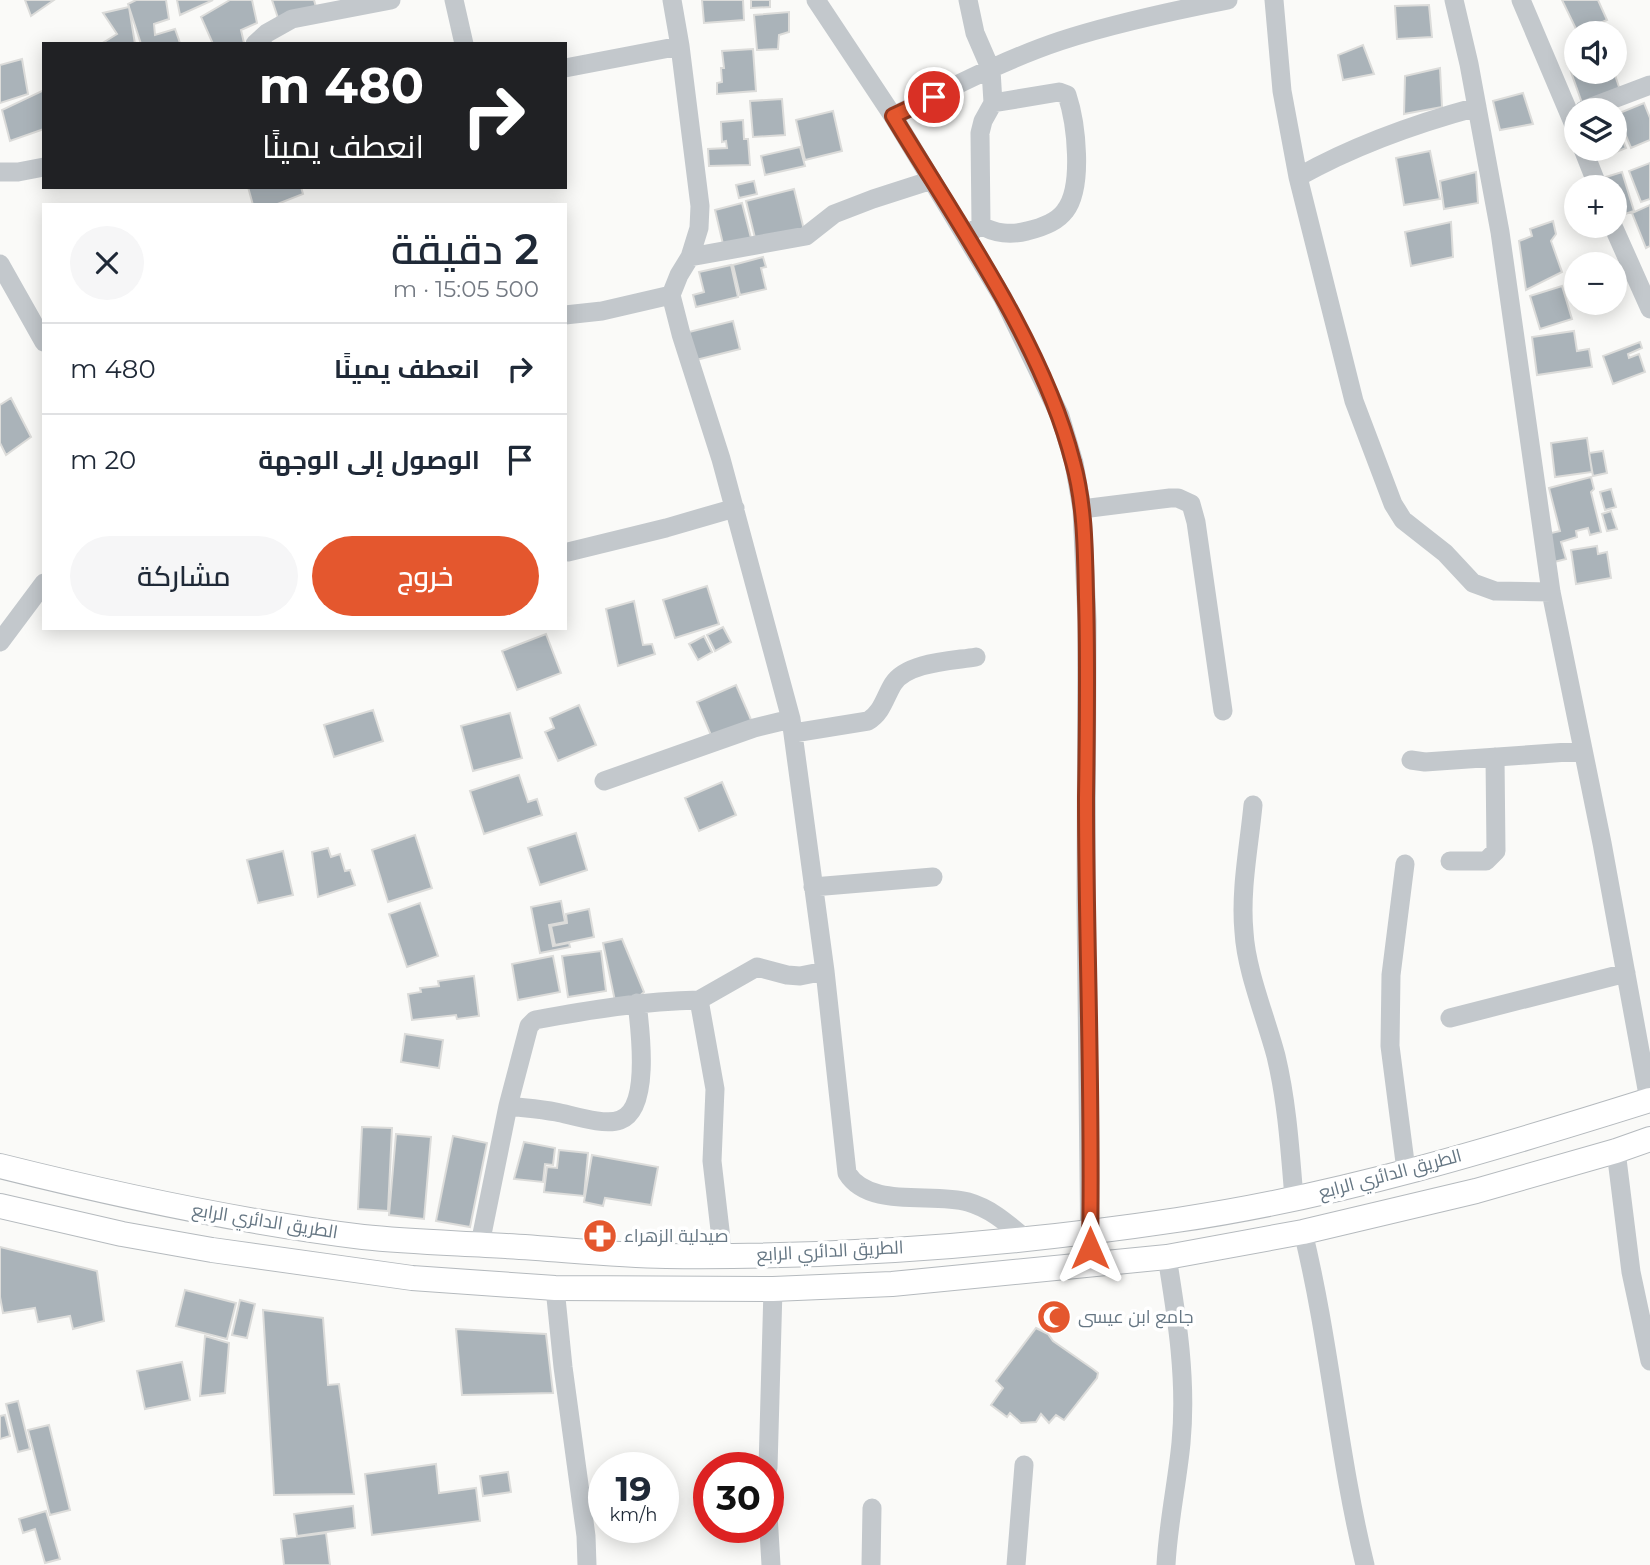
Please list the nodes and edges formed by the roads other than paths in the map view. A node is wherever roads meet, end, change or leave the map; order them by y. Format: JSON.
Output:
{"nodes":[{"id":1,"x":391,"y":0,"type":"edge"},
{"id":2,"x":454,"y":0,"type":"edge"},
{"id":3,"x":672,"y":0,"type":"edge"},
{"id":4,"x":816,"y":0,"type":"edge"},
{"id":5,"x":968,"y":0,"type":"edge"},
{"id":6,"x":1228,"y":0,"type":"edge"},
{"id":7,"x":1274,"y":0,"type":"edge"},
{"id":8,"x":1454,"y":0,"type":"edge"},
{"id":9,"x":1521,"y":0,"type":"edge"},
{"id":10,"x":257,"y":42,"type":"edge"},
{"id":11,"x":464,"y":42,"type":"edge"},
{"id":12,"x":680,"y":46,"type":"junction"},
{"id":13,"x":567,"y":68,"type":"edge"},
{"id":14,"x":990,"y":70,"type":"junction"},
{"id":15,"x":1650,"y":85,"type":"edge"},
{"id":16,"x":1568,"y":98,"type":"edge"},
{"id":17,"x":1621,"y":98,"type":"edge"},
{"id":18,"x":993,"y":103,"type":"junction"},
{"id":19,"x":1477,"y":107,"type":"junction"},
{"id":20,"x":893,"y":116,"type":"junction"},
{"id":21,"x":42,"y":167,"type":"edge"},
{"id":22,"x":0,"y":172,"type":"edge"},
{"id":23,"x":1298,"y":177,"type":"junction"},
{"id":24,"x":932,"y":180,"type":"junction"},
{"id":25,"x":973,"y":231,"type":"junction"},
{"id":26,"x":1619,"y":238,"type":"edge"},
{"id":27,"x":690,"y":257,"type":"junction"},
{"id":28,"x":0,"y":264,"type":"edge"},
{"id":29,"x":671,"y":295,"type":"junction"},
{"id":30,"x":1650,"y":309,"type":"edge"},
{"id":31,"x":567,"y":315,"type":"edge"},
{"id":32,"x":42,"y":338,"type":"edge"},
{"id":33,"x":735,"y":508,"type":"junction"},
{"id":34,"x":1082,"y":509,"type":"junction"},
{"id":35,"x":568,"y":552,"type":"dead end"},
{"id":36,"x":42,"y":586,"type":"edge"},
{"id":37,"x":1551,"y":592,"type":"junction"},
{"id":38,"x":0,"y":642,"type":"edge"},
{"id":39,"x":976,"y":657,"type":"dead end"},
{"id":40,"x":1223,"y":711,"type":"dead end"},
{"id":41,"x":793,"y":726,"type":"junction"},
{"id":42,"x":1583,"y":751,"type":"junction"},
{"id":43,"x":1495,"y":757,"type":"junction"},
{"id":44,"x":1411,"y":760,"type":"dead end"},
{"id":45,"x":604,"y":781,"type":"dead end"},
{"id":46,"x":1253,"y":805,"type":"dead end"},
{"id":47,"x":1450,"y":861,"type":"dead end"},
{"id":48,"x":1405,"y":864,"type":"dead end"},
{"id":49,"x":933,"y":877,"type":"dead end"},
{"id":50,"x":813,"y":887,"type":"junction"},
{"id":51,"x":825,"y":971,"type":"junction"},
{"id":52,"x":1626,"y":973,"type":"junction"},
{"id":53,"x":699,"y":1000,"type":"junction"},
{"id":54,"x":636,"y":1003,"type":"junction"},
{"id":55,"x":1450,"y":1018,"type":"dead end"},
{"id":56,"x":1649,"y":1100,"type":"edge"},
{"id":57,"x":508,"y":1106,"type":"junction"},
{"id":58,"x":1650,"y":1139,"type":"edge"},
{"id":59,"x":1616,"y":1152,"type":"junction"},
{"id":60,"x":0,"y":1166,"type":"edge"},
{"id":61,"x":1406,"y":1170,"type":"junction"},
{"id":62,"x":1294,"y":1198,"type":"junction"},
{"id":63,"x":0,"y":1206,"type":"edge"},
{"id":64,"x":1090,"y":1231,"type":"junction"},
{"id":65,"x":1303,"y":1232,"type":"junction"},
{"id":66,"x":1027,"y":1240,"type":"junction"},
{"id":67,"x":480,"y":1244,"type":"junction"},
{"id":68,"x":723,"y":1256,"type":"junction"},
{"id":69,"x":1167,"y":1256,"type":"junction"},
{"id":70,"x":1090,"y":1265,"type":"junction"},
{"id":71,"x":555,"y":1288,"type":"junction"},
{"id":72,"x":773,"y":1289,"type":"junction"},
{"id":73,"x":1645,"y":1310,"type":"edge"},
{"id":74,"x":1650,"y":1361,"type":"edge"},
{"id":75,"x":768,"y":1452,"type":"edge"},
{"id":76,"x":1024,"y":1465,"type":"dead end"},
{"id":77,"x":872,"y":1508,"type":"dead end"},
{"id":78,"x":770,"y":1543,"type":"edge"},
{"id":79,"x":587,"y":1565,"type":"edge"},
{"id":80,"x":771,"y":1565,"type":"edge"},
{"id":81,"x":871,"y":1565,"type":"edge"},
{"id":82,"x":1016,"y":1565,"type":"edge"},
{"id":83,"x":1166,"y":1565,"type":"edge"},
{"id":84,"x":1365,"y":1565,"type":"edge"}],
"edges":[{"from":1,"to":10,"type":"street"},
{"from":2,"to":11,"type":"street"},
{"from":3,"to":12,"type":"street"},
{"from":4,"to":20,"type":"street"},
{"from":5,"to":14,"type":"street"},
{"from":6,"to":14,"type":"street"},
{"from":7,"to":23,"type":"street"},
{"from":8,"to":19,"type":"street"},
{"from":9,"to":16,"type":"street"},
{"from":12,"to":13,"type":"street"},
{"from":12,"to":27,"type":"street"},
{"from":14,"to":18,"type":"street"},
{"from":14,"to":20,"type":"street"},
{"from":15,"to":17,"type":"street"},
{"from":18,"to":25,"type":"street"},
{"from":18,"to":25,"type":"street"},
{"from":19,"to":23,"type":"street"},
{"from":19,"to":37,"type":"street"},
{"from":20,"to":24,"type":"street"},
{"from":21,"to":22,"type":"street"},
{"from":23,"to":37,"type":"street"},
{"from":24,"to":25,"type":"street"},
{"from":24,"to":27,"type":"street"},
{"from":25,"to":34,"type":"street"},
{"from":26,"to":30,"type":"street"},
{"from":27,"to":29,"type":"street"},
{"from":28,"to":32,"type":"street"},
{"from":29,"to":31,"type":"street"},
{"from":29,"to":33,"type":"street"},
{"from":33,"to":35,"type":"street"},
{"from":33,"to":41,"type":"street"},
{"from":34,"to":40,"type":"street"},
{"from":34,"to":64,"type":"street"},
{"from":36,"to":38,"type":"street"},
{"from":37,"to":42,"type":"street"},
{"from":39,"to":41,"type":"street"},
{"from":41,"to":45,"type":"street"},
{"from":41,"to":50,"type":"street"},
{"from":42,"to":43,"type":"street"},
{"from":42,"to":52,"type":"street"},
{"from":43,"to":44,"type":"street"},
{"from":43,"to":47,"type":"street"},
{"from":46,"to":62,"type":"street"},
{"from":48,"to":61,"type":"street"},
{"from":49,"to":50,"type":"street"},
{"from":50,"to":51,"type":"street"},
{"from":51,"to":53,"type":"street"},
{"from":51,"to":66,"type":"street"},
{"from":52,"to":55,"type":"street"},
{"from":52,"to":56,"type":"street"},
{"from":53,"to":54,"type":"street"},
{"from":53,"to":68,"type":"street"},
{"from":54,"to":57,"type":"street"},
{"from":54,"to":57,"type":"street"},
{"from":56,"to":61,"type":"main road","name":"الطريق الدائري الرابع"},
{"from":57,"to":67,"type":"street"},
{"from":58,"to":59,"type":"main road","name":"الطريق الدائري الرابع"},
{"from":59,"to":65,"type":"main road","name":"الطريق الدائري الرابع"},
{"from":59,"to":73,"type":"street"},
{"from":60,"to":67,"type":"main road","name":"الطريق الدائري الرابع"},
{"from":61,"to":62,"type":"main road","name":"الطريق الدائري الرابع"},
{"from":62,"to":64,"type":"main road","name":"الطريق الدائري الرابع"},
{"from":63,"to":71,"type":"main road","name":"الطريق الدائري الرابع"},
{"from":64,"to":66,"type":"main road","name":"الطريق الدائري الرابع"},
{"from":64,"to":70,"type":"street"},
{"from":65,"to":69,"type":"main road","name":"الطريق الدائري الرابع"},
{"from":65,"to":84,"type":"street"},
{"from":66,"to":68,"type":"main road","name":"الطريق الدائري الرابع"},
{"from":67,"to":68,"type":"main road","name":"الطريق الدائري الرابع"},
{"from":69,"to":70,"type":"main road","name":"الطريق الدائري الرابع"},
{"from":69,"to":83,"type":"street"},
{"from":70,"to":72,"type":"main road","name":"الطريق الدائري الرابع"},
{"from":71,"to":72,"type":"main road","name":"الطريق الدائري الرابع"},
{"from":71,"to":79,"type":"street"},
{"from":72,"to":75,"type":"street"},
{"from":73,"to":74,"type":"street"},
{"from":76,"to":82,"type":"street"},
{"from":77,"to":81,"type":"street"},
{"from":78,"to":80,"type":"street"}]}
